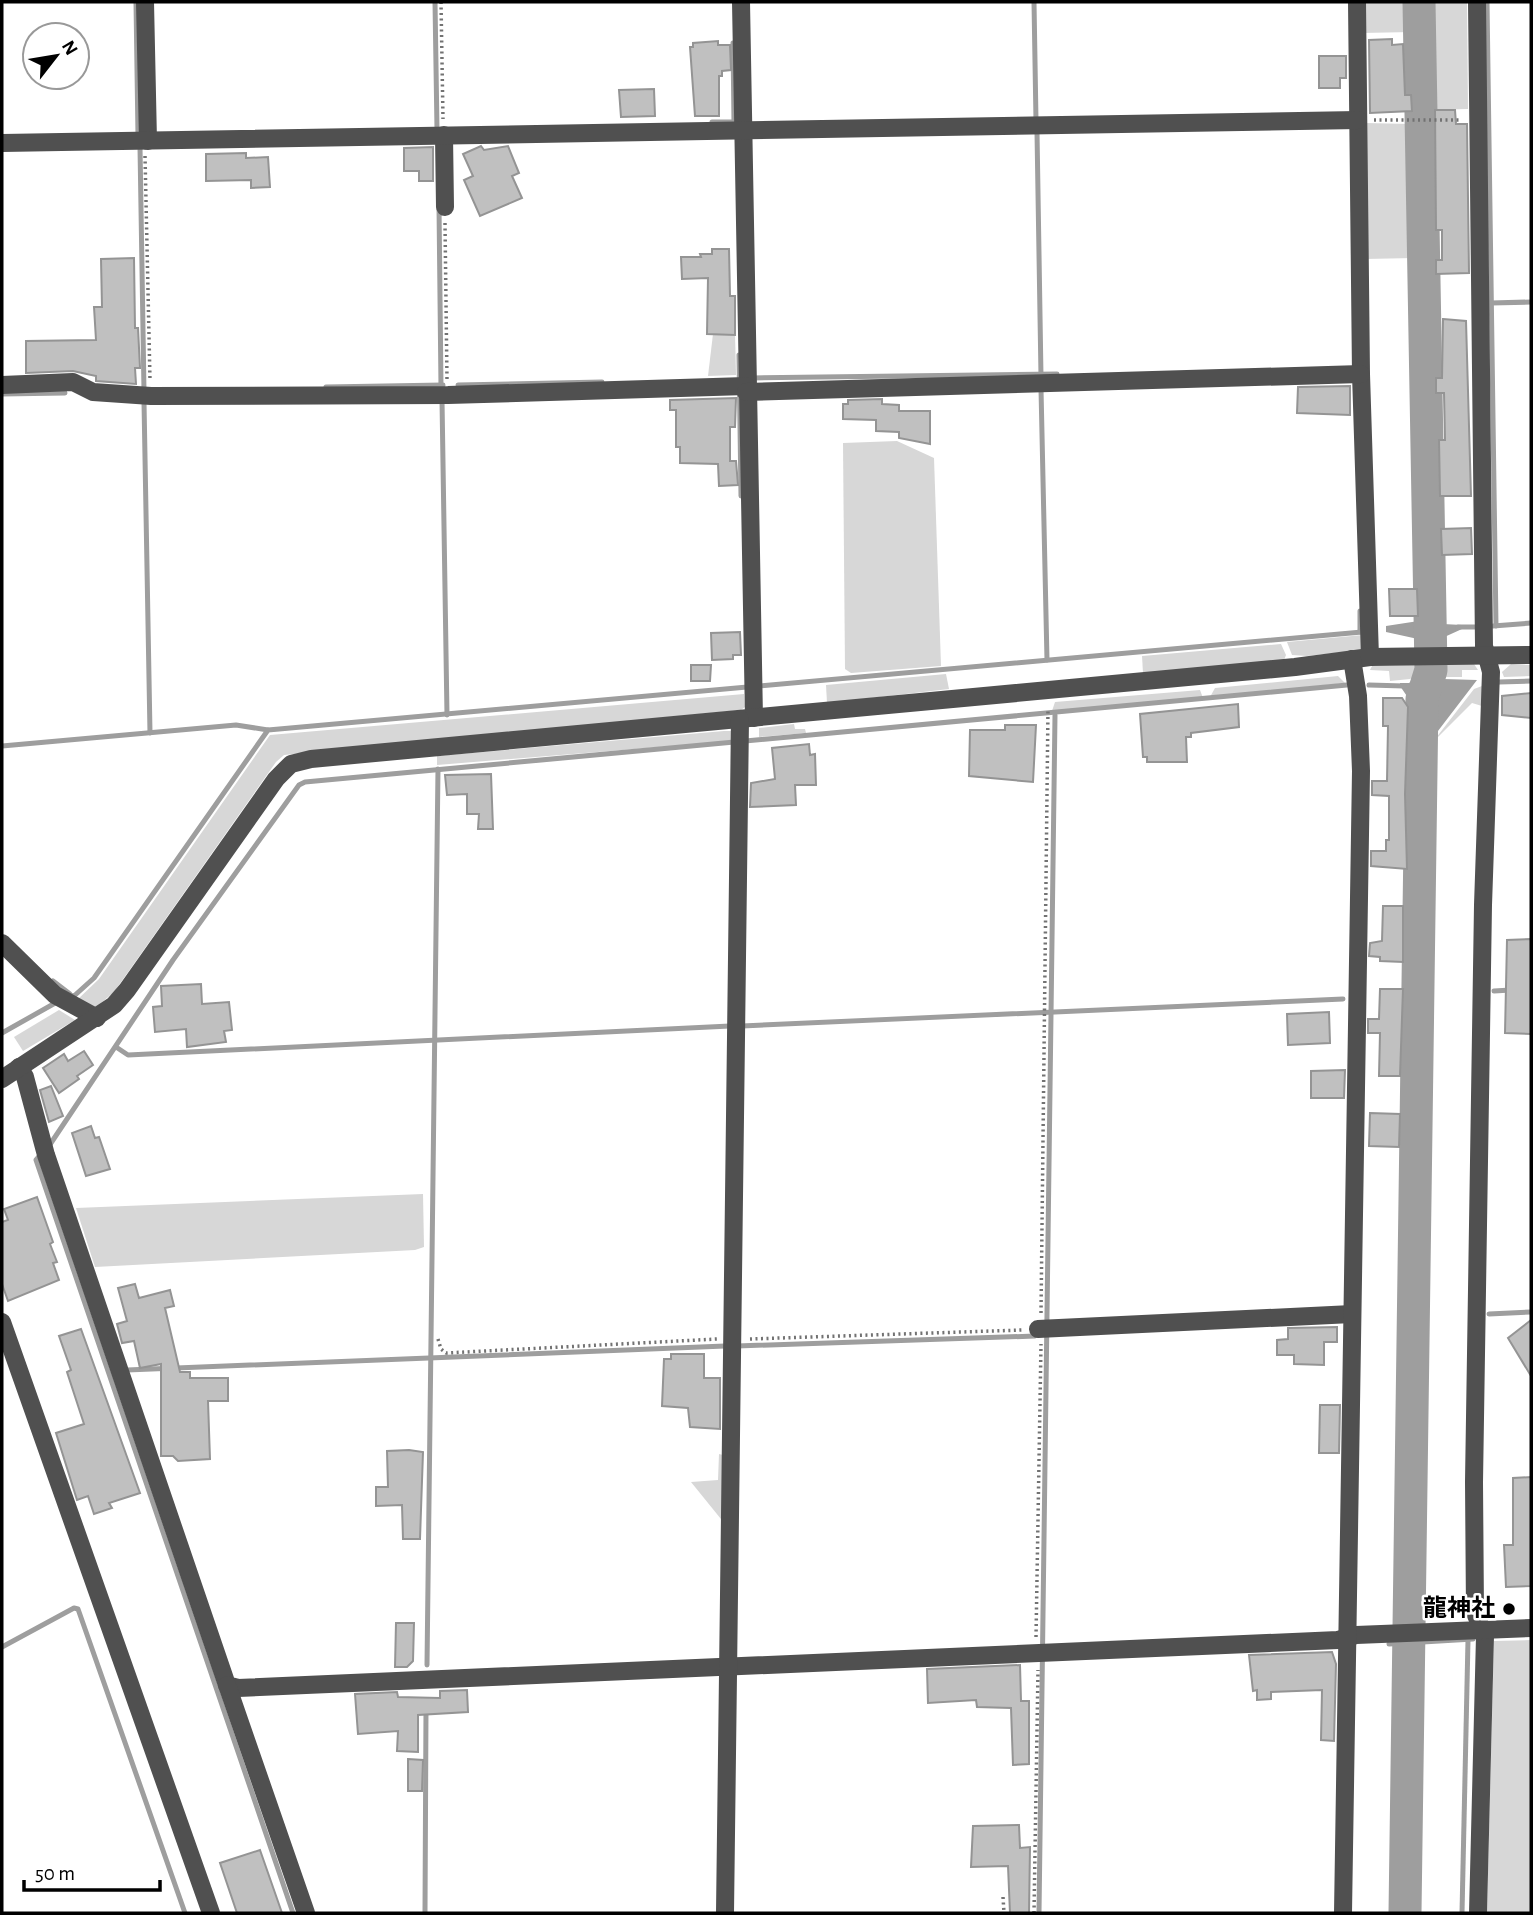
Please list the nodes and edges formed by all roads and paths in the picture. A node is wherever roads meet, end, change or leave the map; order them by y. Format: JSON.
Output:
{"nodes":[{"id":1,"x":145,"y":2,"type":"edge"},
{"id":2,"x":441,"y":2,"type":"edge"},
{"id":3,"x":741,"y":2,"type":"edge"},
{"id":4,"x":1357,"y":2,"type":"edge"},
{"id":5,"x":1477,"y":2,"type":"edge"},
{"id":6,"x":1353,"y":120,"type":"junction"},
{"id":7,"x":1478,"y":120,"type":"junction"},
{"id":8,"x":742,"y":129,"type":"junction"},
{"id":9,"x":444,"y":135,"type":"junction"},
{"id":10,"x":146,"y":141,"type":"junction"},
{"id":11,"x":2,"y":143,"type":"edge"},
{"id":12,"x":444,"y":207,"type":"joint"},
{"id":13,"x":1361,"y":374,"type":"junction"},
{"id":14,"x":2,"y":384,"type":"edge"},
{"id":15,"x":744,"y":385,"type":"junction"},
{"id":16,"x":447,"y":395,"type":"junction"},
{"id":17,"x":151,"y":396,"type":"junction"},
{"id":18,"x":1486,"y":655,"type":"junction"},
{"id":19,"x":1531,"y":655,"type":"edge"},
{"id":20,"x":1361,"y":658,"type":"junction"},
{"id":21,"x":1048,"y":710,"type":"dead end"},
{"id":22,"x":747,"y":719,"type":"junction"},
{"id":23,"x":2,"y":943,"type":"edge"},
{"id":24,"x":97,"y":1018,"type":"junction"},
{"id":25,"x":19,"y":1068,"type":"junction"},
{"id":26,"x":2,"y":1079,"type":"edge"},
{"id":27,"x":1352,"y":1314,"type":"junction"},
{"id":28,"x":2,"y":1322,"type":"edge"},
{"id":29,"x":1043,"y":1329,"type":"junction"},
{"id":30,"x":438,"y":1339,"type":"dead end"},
{"id":31,"x":739,"y":1339,"type":"junction"},
{"id":32,"x":1531,"y":1628,"type":"edge"},
{"id":33,"x":1481,"y":1629,"type":"junction"},
{"id":34,"x":1347,"y":1644,"type":"junction"},
{"id":35,"x":1040,"y":1655,"type":"junction"},
{"id":36,"x":728,"y":1667,"type":"junction"},
{"id":37,"x":229,"y":1692,"type":"junction"},
{"id":38,"x":1003,"y":1897,"type":"dead end"},
{"id":39,"x":211,"y":1913,"type":"edge"},
{"id":40,"x":306,"y":1913,"type":"edge"},
{"id":41,"x":725,"y":1913,"type":"edge"},
{"id":42,"x":1004,"y":1913,"type":"edge"},
{"id":43,"x":1034,"y":1913,"type":"edge"},
{"id":44,"x":1343,"y":1913,"type":"edge"},
{"id":45,"x":1478,"y":1913,"type":"edge"}],
"edges":[{"from":1,"to":10,"type":"street"},
{"from":2,"to":9,"type":"path"},
{"from":3,"to":8,"type":"street"},
{"from":4,"to":6,"type":"street"},
{"from":5,"to":7,"type":"street"},
{"from":6,"to":7,"type":"path"},
{"from":6,"to":8,"type":"street"},
{"from":6,"to":13,"type":"street"},
{"from":7,"to":18,"type":"street"},
{"from":8,"to":9,"type":"street"},
{"from":8,"to":15,"type":"street"},
{"from":9,"to":10,"type":"street"},
{"from":9,"to":12,"type":"street"},
{"from":10,"to":11,"type":"street"},
{"from":10,"to":17,"type":"path"},
{"from":12,"to":16,"type":"path"},
{"from":13,"to":15,"type":"street"},
{"from":13,"to":20,"type":"street"},
{"from":14,"to":17,"type":"street"},
{"from":15,"to":16,"type":"street"},
{"from":15,"to":22,"type":"street"},
{"from":16,"to":17,"type":"street"},
{"from":18,"to":19,"type":"street"},
{"from":18,"to":20,"type":"street"},
{"from":18,"to":33,"type":"street"},
{"from":20,"to":22,"type":"street"},
{"from":20,"to":27,"type":"street"},
{"from":21,"to":29,"type":"path"},
{"from":22,"to":24,"type":"street"},
{"from":22,"to":31,"type":"street"},
{"from":23,"to":24,"type":"street"},
{"from":24,"to":25,"type":"street"},
{"from":25,"to":26,"type":"street"},
{"from":25,"to":37,"type":"street"},
{"from":27,"to":29,"type":"street"},
{"from":27,"to":34,"type":"street"},
{"from":28,"to":39,"type":"street"},
{"from":29,"to":31,"type":"path"},
{"from":29,"to":35,"type":"path"},
{"from":30,"to":31,"type":"path"},
{"from":31,"to":36,"type":"street"},
{"from":32,"to":33,"type":"street"},
{"from":33,"to":34,"type":"street"},
{"from":33,"to":45,"type":"street"},
{"from":34,"to":35,"type":"street"},
{"from":34,"to":44,"type":"street"},
{"from":35,"to":36,"type":"street"},
{"from":35,"to":43,"type":"path"},
{"from":36,"to":37,"type":"street"},
{"from":36,"to":41,"type":"street"},
{"from":37,"to":40,"type":"street"},
{"from":38,"to":42,"type":"path"}]}
